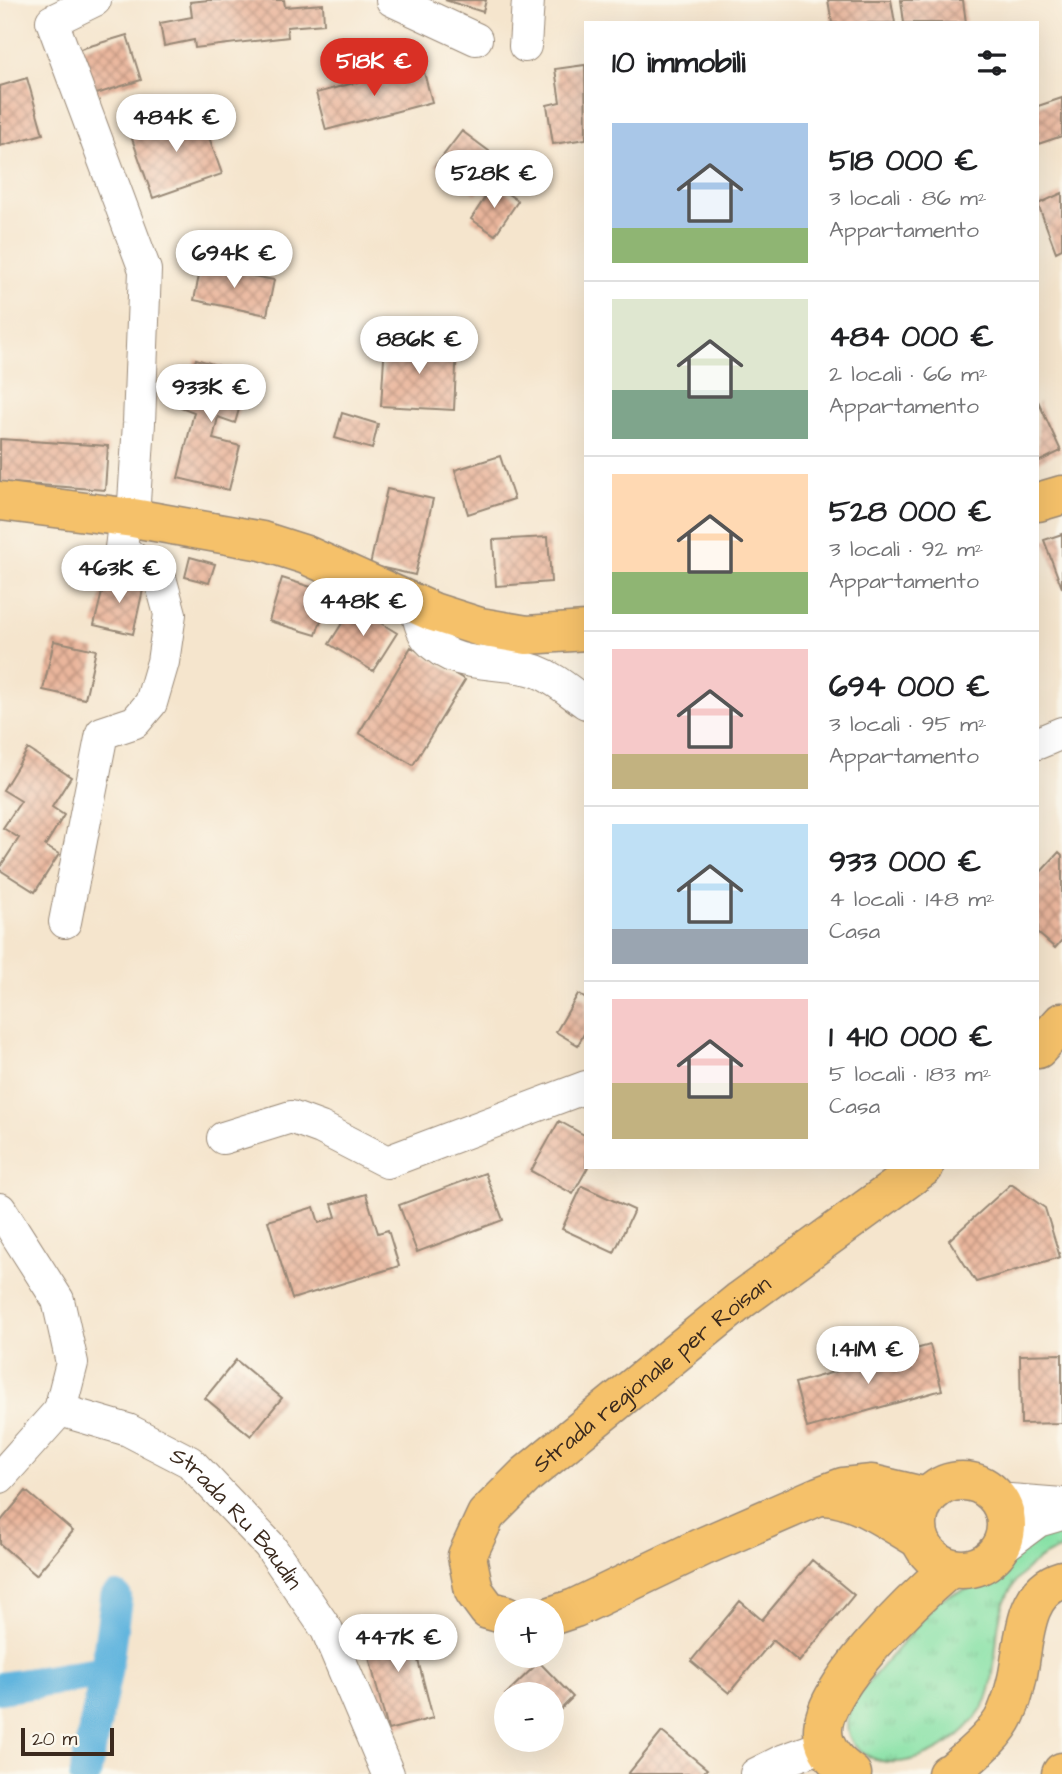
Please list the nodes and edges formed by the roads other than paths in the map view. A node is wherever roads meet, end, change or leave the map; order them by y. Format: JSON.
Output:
{"nodes":[{"id":1,"x":95,"y":0,"type":"edge"},
{"id":2,"x":392,"y":0,"type":"edge"},
{"id":3,"x":528,"y":0,"type":"edge"},
{"id":4,"x":475,"y":39,"type":"dead end"},
{"id":5,"x":525,"y":46,"type":"dead end"},
{"id":6,"x":1062,"y":495,"type":"edge"},
{"id":7,"x":0,"y":502,"type":"edge"},
{"id":8,"x":1039,"y":502,"type":"edge"},
{"id":9,"x":133,"y":518,"type":"junction"},
{"id":10,"x":415,"y":604,"type":"junction"},
{"id":11,"x":584,"y":631,"type":"edge"},
{"id":12,"x":584,"y":702,"type":"edge"},
{"id":13,"x":1062,"y":733,"type":"edge"},
{"id":14,"x":1039,"y":743,"type":"edge"},
{"id":15,"x":65,"y":922,"type":"dead end"},
{"id":16,"x":1062,"y":1022,"type":"edge"},
{"id":17,"x":1039,"y":1048,"type":"edge"},
{"id":18,"x":584,"y":1088,"type":"edge"},
{"id":19,"x":223,"y":1138,"type":"dead end"},
{"id":20,"x":921,"y":1169,"type":"edge"},
{"id":21,"x":0,"y":1209,"type":"edge"},
{"id":22,"x":60,"y":1410,"type":"junction"},
{"id":23,"x":0,"y":1477,"type":"edge"},
{"id":24,"x":819,"y":1496,"type":"junction"},
{"id":25,"x":926,"y":1497,"type":"junction"},
{"id":26,"x":998,"y":1499,"type":"junction"},
{"id":27,"x":1062,"y":1504,"type":"edge"},
{"id":28,"x":1062,"y":1514,"type":"edge"},
{"id":29,"x":999,"y":1550,"type":"junction"},
{"id":30,"x":930,"y":1551,"type":"junction"},
{"id":31,"x":1062,"y":1580,"type":"edge"},
{"id":32,"x":494,"y":1612,"type":"edge"},
{"id":33,"x":564,"y":1612,"type":"edge"},
{"id":34,"x":826,"y":1745,"type":"junction"},
{"id":35,"x":388,"y":1774,"type":"edge"},
{"id":36,"x":756,"y":1774,"type":"edge"},
{"id":37,"x":852,"y":1774,"type":"edge"},
{"id":38,"x":947,"y":1774,"type":"edge"}],
"edges":[{"from":1,"to":9,"type":"street"},
{"from":2,"to":4,"type":"street"},
{"from":3,"to":5,"type":"street"},
{"from":6,"to":8,"type":"main road"},
{"from":7,"to":9,"type":"main road"},
{"from":9,"to":10,"type":"main road"},
{"from":9,"to":15,"type":"street"},
{"from":10,"to":11,"type":"main road"},
{"from":10,"to":12,"type":"street"},
{"from":13,"to":14,"type":"street"},
{"from":16,"to":17,"type":"main road"},
{"from":18,"to":19,"type":"street"},
{"from":20,"to":32,"type":"main road","name":"Strada regionale per Roisan"},
{"from":21,"to":22,"type":"street"},
{"from":22,"to":23,"type":"street"},
{"from":22,"to":35,"type":"street","name":"Strada Ru Baudin"},
{"from":24,"to":25,"type":"main road"},
{"from":24,"to":30,"type":"main road"},
{"from":24,"to":33,"type":"main road"},
{"from":25,"to":26,"type":"main road"},
{"from":25,"to":30,"type":"main road"},
{"from":26,"to":27,"type":"street"},
{"from":26,"to":29,"type":"main road"},
{"from":28,"to":29,"type":"street"},
{"from":29,"to":30,"type":"main road"},
{"from":30,"to":34,"type":"main road"},
{"from":31,"to":38,"type":"main road"},
{"from":34,"to":36,"type":"street"},
{"from":34,"to":37,"type":"main road"}]}
